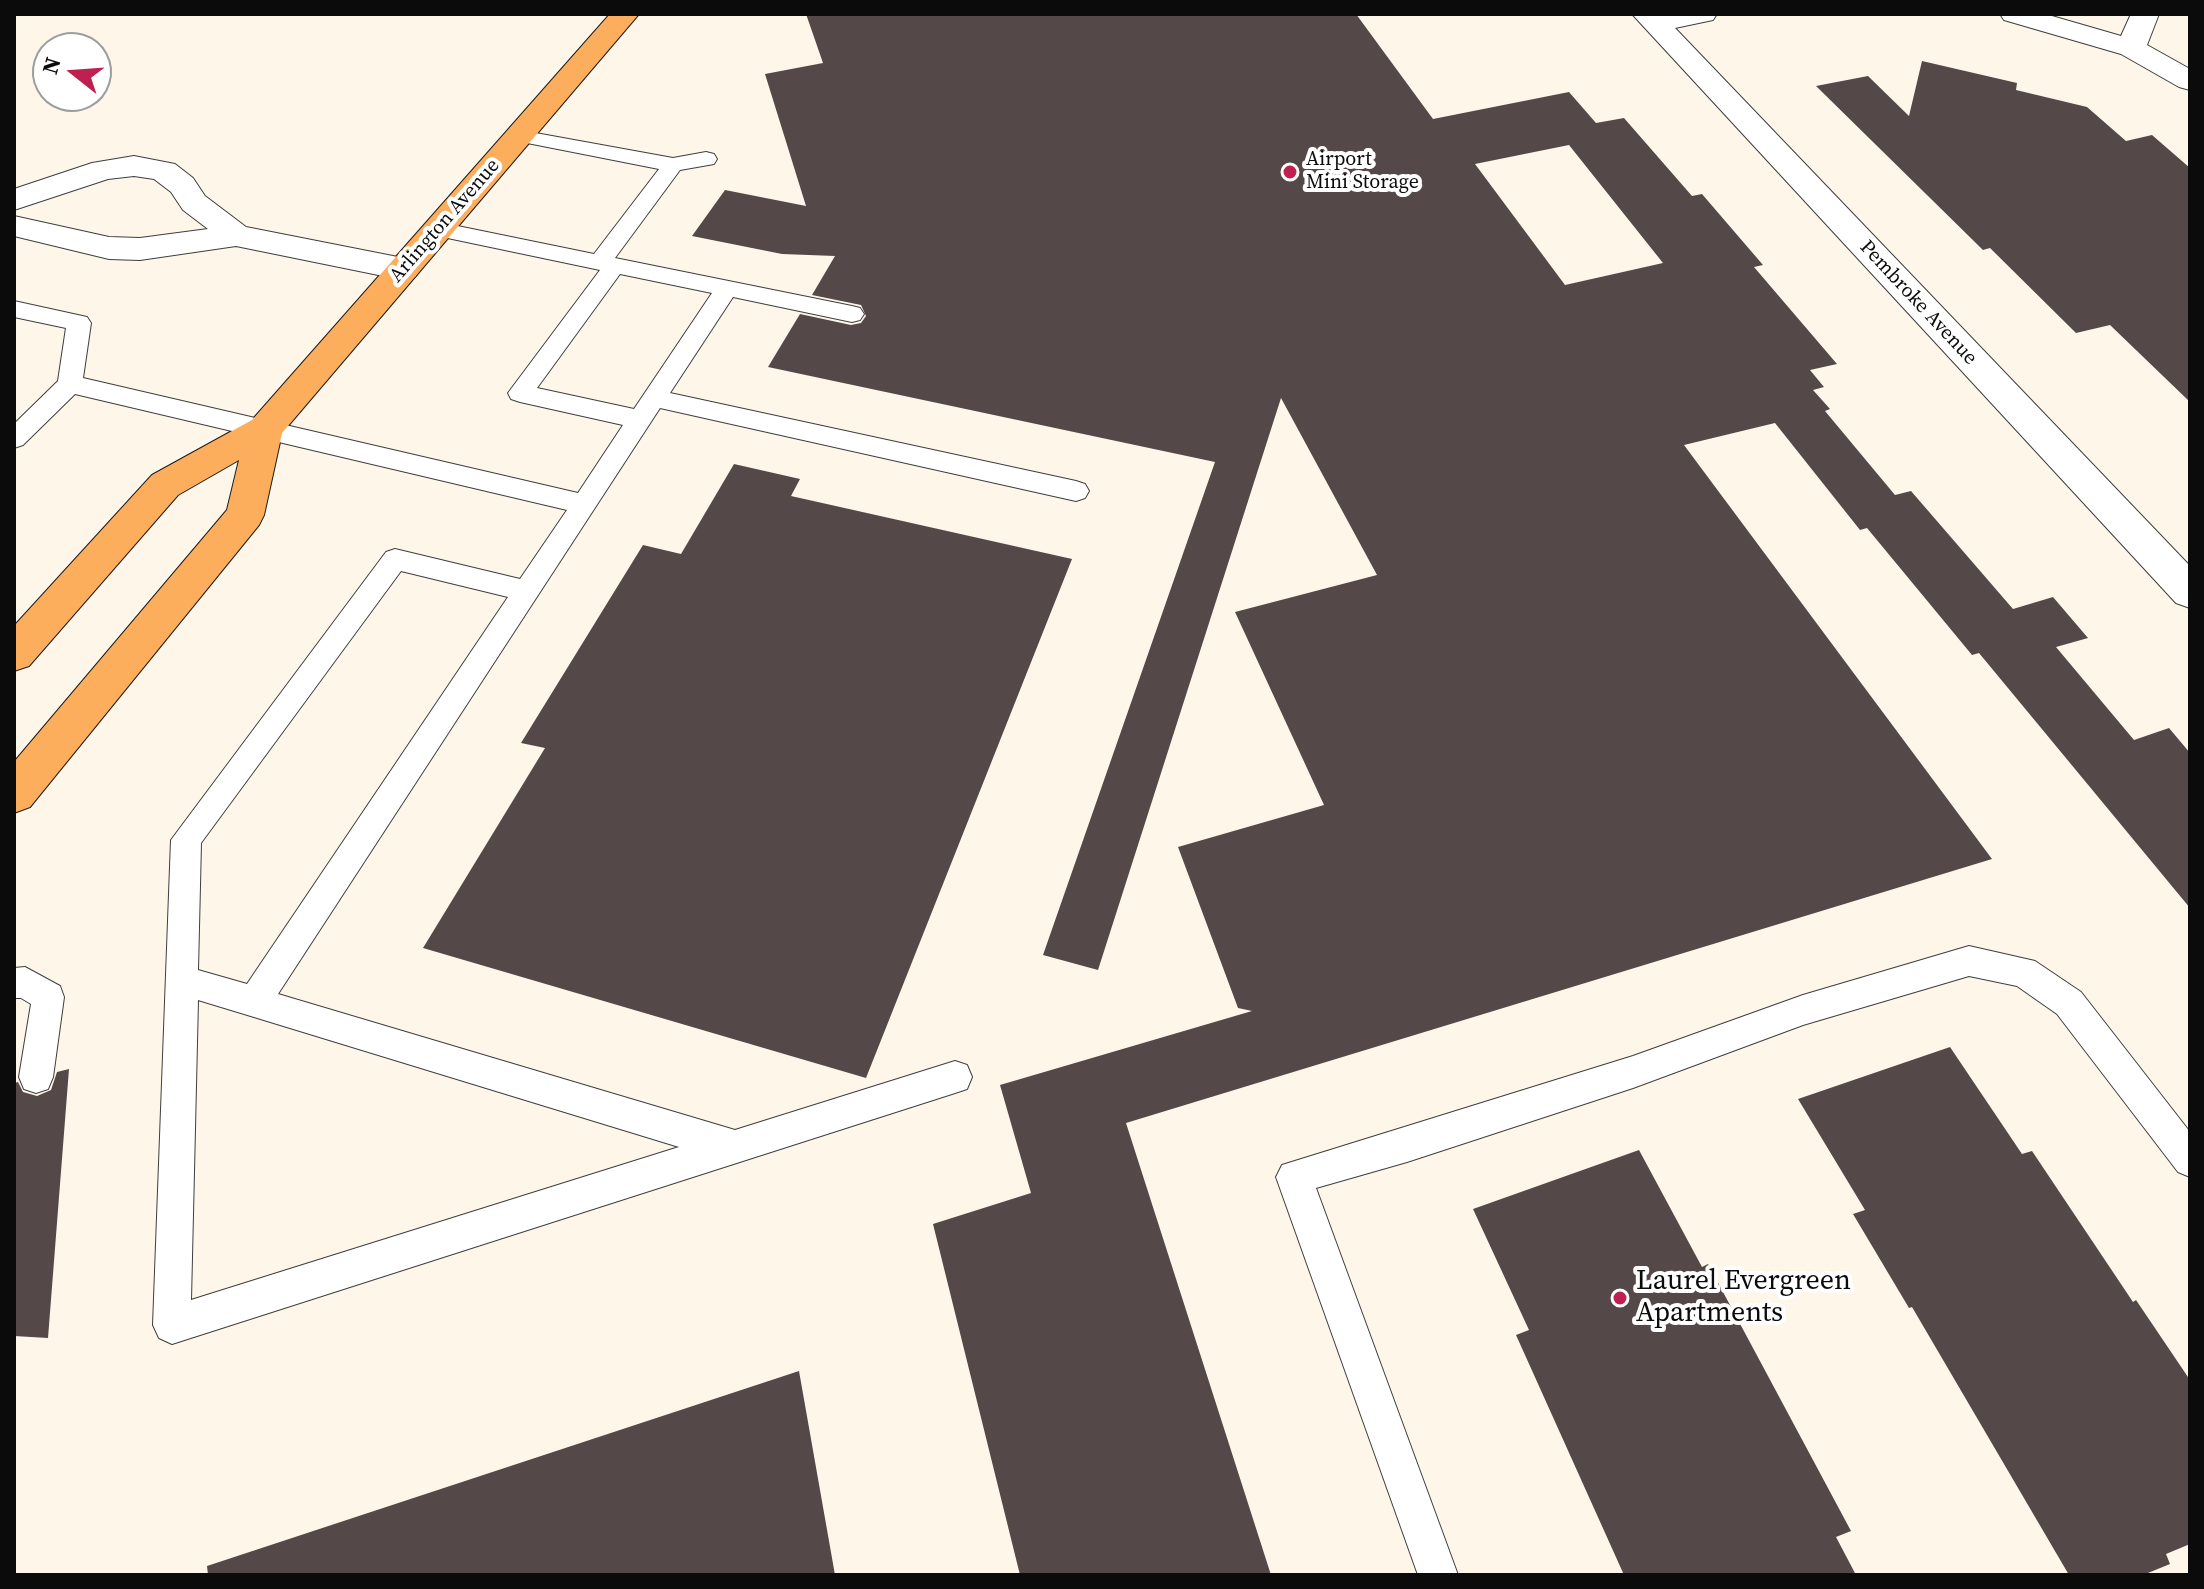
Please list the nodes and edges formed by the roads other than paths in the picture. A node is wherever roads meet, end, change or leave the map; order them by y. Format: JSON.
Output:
{"nodes":[{"id":1,"x":625,"y":14,"type":"edge"},
{"id":2,"x":1703,"y":14,"type":"edge"},
{"id":3,"x":2014,"y":14,"type":"edge"},
{"id":4,"x":2145,"y":14,"type":"edge"},
{"id":5,"x":1650,"y":18,"type":"edge"},
{"id":6,"x":2131,"y":48,"type":"junction"},
{"id":7,"x":2190,"y":81,"type":"edge"},
{"id":8,"x":519,"y":136,"type":"junction"},
{"id":9,"x":706,"y":159,"type":"dead end"},
{"id":10,"x":673,"y":165,"type":"junction"},
{"id":11,"x":14,"y":200,"type":"edge"},
{"id":12,"x":14,"y":226,"type":"edge"},
{"id":13,"x":438,"y":229,"type":"junction"},
{"id":14,"x":236,"y":235,"type":"junction"},
{"id":15,"x":608,"y":264,"type":"junction"},
{"id":16,"x":403,"y":269,"type":"junction"},
{"id":17,"x":727,"y":288,"type":"junction"},
{"id":18,"x":14,"y":309,"type":"edge"},
{"id":19,"x":852,"y":314,"type":"dead end"},
{"id":20,"x":70,"y":384,"type":"junction"},
{"id":21,"x":647,"y":409,"type":"junction"},
{"id":22,"x":265,"y":429,"type":"junction"},
{"id":23,"x":14,"y":439,"type":"edge"},
{"id":24,"x":1076,"y":491,"type":"dead end"},
{"id":25,"x":584,"y":504,"type":"junction"},
{"id":26,"x":527,"y":591,"type":"junction"},
{"id":27,"x":2190,"y":592,"type":"edge"},
{"id":28,"x":14,"y":654,"type":"edge"},
{"id":29,"x":14,"y":794,"type":"edge"},
{"id":30,"x":182,"y":980,"type":"junction"},
{"id":31,"x":14,"y":983,"type":"edge"},
{"id":32,"x":254,"y":1002,"type":"junction"},
{"id":33,"x":36,"y":1077,"type":"dead end"},
{"id":34,"x":955,"y":1077,"type":"dead end"},
{"id":35,"x":735,"y":1147,"type":"junction"},
{"id":36,"x":2190,"y":1160,"type":"edge"},
{"id":37,"x":1438,"y":1575,"type":"edge"}],
"edges":[{"from":1,"to":8,"type":"main road","name":"Arlington Avenue"},
{"from":2,"to":5,"type":"street"},
{"from":3,"to":6,"type":"street"},
{"from":4,"to":6,"type":"street"},
{"from":5,"to":27,"type":"street","name":"Pembroke Avenue"},
{"from":6,"to":7,"type":"street"},
{"from":8,"to":10,"type":"lane"},
{"from":8,"to":13,"type":"main road","name":"Arlington Avenue"},
{"from":9,"to":10,"type":"lane"},
{"from":10,"to":15,"type":"lane"},
{"from":11,"to":14,"type":"street"},
{"from":12,"to":14,"type":"street"},
{"from":13,"to":15,"type":"lane"},
{"from":13,"to":16,"type":"main road","name":"Arlington Avenue"},
{"from":14,"to":16,"type":"street"},
{"from":15,"to":17,"type":"lane"},
{"from":15,"to":21,"type":"lane"},
{"from":16,"to":22,"type":"main road","name":"Arlington Avenue"},
{"from":17,"to":19,"type":"lane"},
{"from":17,"to":21,"type":"lane"},
{"from":18,"to":20,"type":"lane"},
{"from":20,"to":22,"type":"lane"},
{"from":20,"to":23,"type":"lane"},
{"from":21,"to":24,"type":"lane"},
{"from":21,"to":25,"type":"lane"},
{"from":22,"to":25,"type":"lane"},
{"from":22,"to":28,"type":"main road","name":"Arlington Avenue"},
{"from":22,"to":29,"type":"main road","name":"Arlington Avenue"},
{"from":25,"to":26,"type":"lane"},
{"from":26,"to":30,"type":"lane"},
{"from":26,"to":32,"type":"lane"},
{"from":30,"to":32,"type":"lane"},
{"from":30,"to":35,"type":"lane"},
{"from":31,"to":33,"type":"lane"},
{"from":32,"to":35,"type":"lane"},
{"from":34,"to":35,"type":"lane"},
{"from":36,"to":37,"type":"lane"}]}
